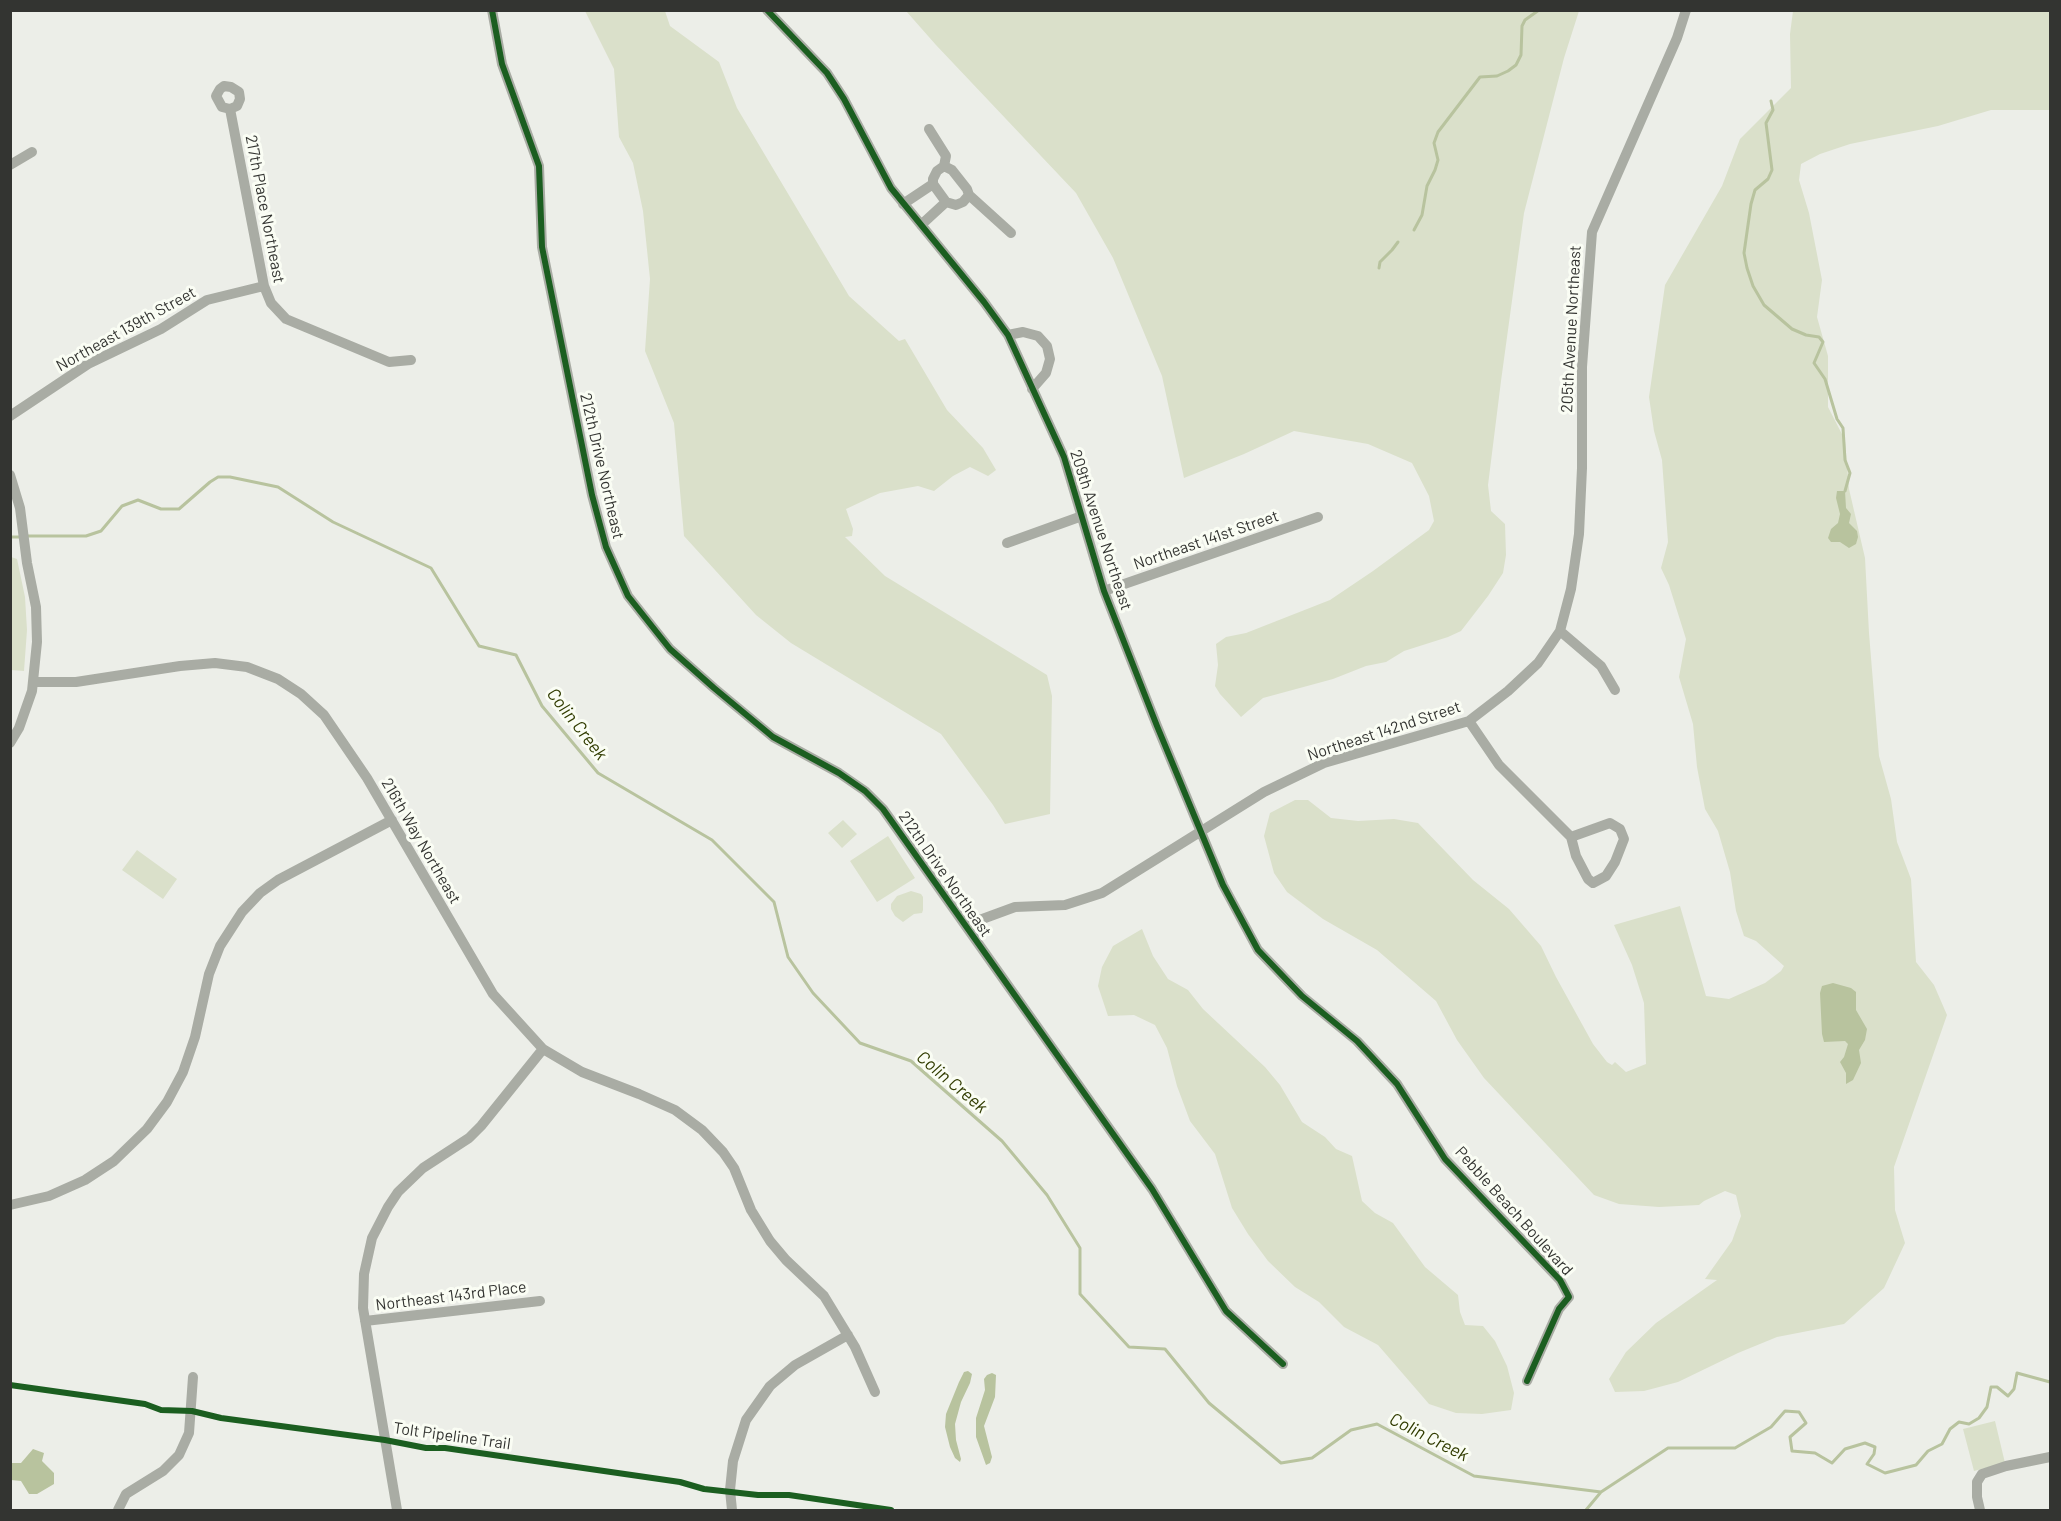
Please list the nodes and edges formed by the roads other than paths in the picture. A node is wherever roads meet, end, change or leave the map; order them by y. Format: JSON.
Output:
{"nodes":[{"id":1,"x":492,"y":10,"type":"edge"},
{"id":2,"x":767,"y":10,"type":"edge"},
{"id":3,"x":1686,"y":10,"type":"edge"},
{"id":4,"x":230,"y":109,"type":"dead end"},
{"id":5,"x":929,"y":129,"type":"dead end"},
{"id":6,"x":32,"y":152,"type":"dead end"},
{"id":7,"x":10,"y":165,"type":"edge"},
{"id":8,"x":944,"y":166,"type":"junction"},
{"id":9,"x":933,"y":184,"type":"junction"},
{"id":10,"x":969,"y":195,"type":"junction"},
{"id":11,"x":945,"y":202,"type":"junction"},
{"id":12,"x":903,"y":204,"type":"junction"},
{"id":13,"x":921,"y":225,"type":"junction"},
{"id":14,"x":1011,"y":233,"type":"dead end"},
{"id":15,"x":264,"y":286,"type":"junction"},
{"id":16,"x":1008,"y":335,"type":"junction"},
{"id":17,"x":411,"y":360,"type":"dead end"},
{"id":18,"x":1032,"y":389,"type":"junction"},
{"id":19,"x":10,"y":416,"type":"edge"},
{"id":20,"x":10,"y":475,"type":"edge"},
{"id":21,"x":1082,"y":516,"type":"junction"},
{"id":22,"x":1318,"y":517,"type":"dead end"},
{"id":23,"x":1007,"y":543,"type":"dead end"},
{"id":24,"x":1104,"y":591,"type":"junction"},
{"id":25,"x":1560,"y":631,"type":"junction"},
{"id":26,"x":33,"y":682,"type":"junction"},
{"id":27,"x":1615,"y":690,"type":"dead end"},
{"id":28,"x":1469,"y":721,"type":"junction"},
{"id":29,"x":10,"y":743,"type":"edge"},
{"id":30,"x":392,"y":820,"type":"junction"},
{"id":31,"x":1201,"y":831,"type":"junction"},
{"id":32,"x":1571,"y":837,"type":"junction"},
{"id":33,"x":966,"y":926,"type":"junction"},
{"id":34,"x":1357,"y":1041,"type":"joint"},
{"id":35,"x":543,"y":1049,"type":"junction"},
{"id":36,"x":10,"y":1205,"type":"edge"},
{"id":37,"x":540,"y":1301,"type":"dead end"},
{"id":38,"x":365,"y":1322,"type":"junction"},
{"id":39,"x":848,"y":1335,"type":"junction"},
{"id":40,"x":1283,"y":1364,"type":"dead end"},
{"id":41,"x":193,"y":1377,"type":"dead end"},
{"id":42,"x":1527,"y":1381,"type":"dead end"},
{"id":43,"x":875,"y":1392,"type":"dead end"},
{"id":44,"x":2050,"y":1457,"type":"edge"},
{"id":45,"x":118,"y":1510,"type":"edge"},
{"id":46,"x":397,"y":1510,"type":"edge"},
{"id":47,"x":732,"y":1510,"type":"edge"},
{"id":48,"x":1980,"y":1510,"type":"edge"}],
"edges":[{"from":1,"to":33,"type":"street","name":"212th Drive Northeast"},
{"from":2,"to":12,"type":"street","name":"209th Avenue Northeast"},
{"from":3,"to":25,"type":"street","name":"205th Avenue Northeast"},
{"from":4,"to":15,"type":"street","name":"217th Place Northeast"},
{"from":5,"to":8,"type":"street"},
{"from":6,"to":7,"type":"street"},
{"from":8,"to":9,"type":"street"},
{"from":8,"to":10,"type":"street"},
{"from":9,"to":11,"type":"street"},
{"from":9,"to":12,"type":"street"},
{"from":10,"to":11,"type":"street"},
{"from":10,"to":14,"type":"street"},
{"from":11,"to":13,"type":"street"},
{"from":12,"to":13,"type":"street","name":"209th Avenue Northeast"},
{"from":13,"to":16,"type":"street","name":"209th Avenue Northeast"},
{"from":15,"to":17,"type":"street","name":"217th Place Northeast"},
{"from":15,"to":19,"type":"street","name":"Northeast 139th Street"},
{"from":16,"to":18,"type":"street","name":"209th Avenue Northeast"},
{"from":16,"to":18,"type":"street"},
{"from":18,"to":21,"type":"street","name":"209th Avenue Northeast"},
{"from":20,"to":26,"type":"street"},
{"from":21,"to":23,"type":"street"},
{"from":21,"to":24,"type":"street","name":"209th Avenue Northeast"},
{"from":22,"to":24,"type":"street","name":"Northeast 141st Street"},
{"from":24,"to":31,"type":"street","name":"209th Avenue Northeast"},
{"from":25,"to":27,"type":"street"},
{"from":25,"to":28,"type":"street","name":"Northeast 142nd Street"},
{"from":26,"to":29,"type":"street"},
{"from":26,"to":30,"type":"street","name":"216th Way Northeast"},
{"from":28,"to":31,"type":"street","name":"Northeast 142nd Street"},
{"from":28,"to":32,"type":"street"},
{"from":30,"to":35,"type":"street","name":"216th Way Northeast"},
{"from":30,"to":36,"type":"street"},
{"from":31,"to":33,"type":"street","name":"Northeast 142nd Street"},
{"from":31,"to":34,"type":"street","name":"209th Avenue Northeast"},
{"from":32,"to":32,"type":"street"},
{"from":33,"to":40,"type":"street","name":"212th Drive Northeast"},
{"from":34,"to":42,"type":"street","name":"Pebble Beach Boulevard"},
{"from":35,"to":38,"type":"street"},
{"from":35,"to":39,"type":"street","name":"216th Way Northeast"},
{"from":37,"to":38,"type":"street","name":"Northeast 143rd Place"},
{"from":38,"to":46,"type":"street"},
{"from":39,"to":43,"type":"street","name":"216th Way Northeast"},
{"from":39,"to":47,"type":"street"},
{"from":41,"to":45,"type":"street"},
{"from":44,"to":48,"type":"street"}]}
